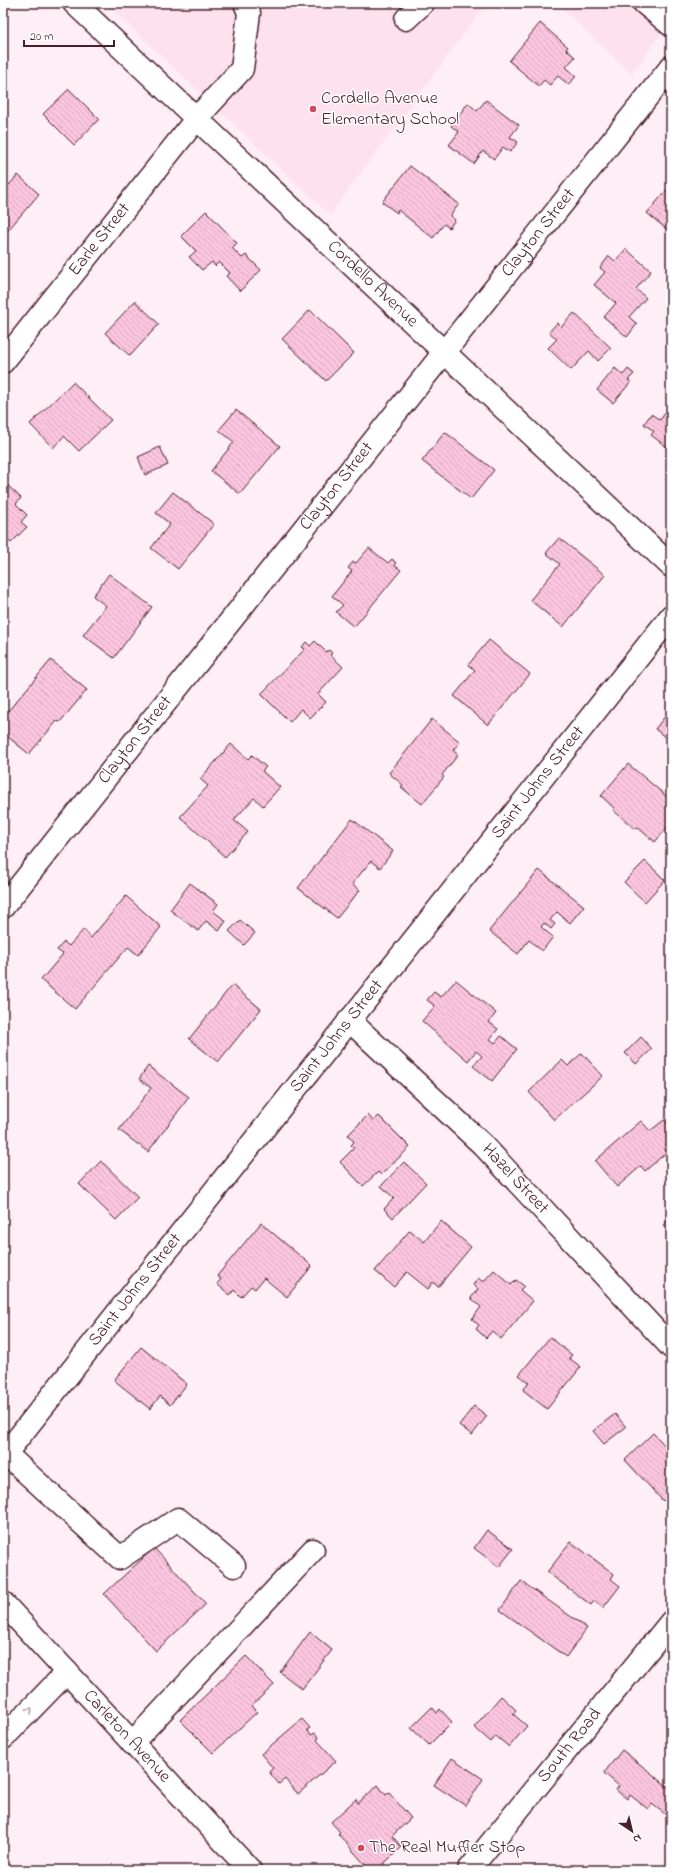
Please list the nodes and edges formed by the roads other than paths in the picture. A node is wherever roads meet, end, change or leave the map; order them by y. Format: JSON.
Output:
{"nodes":[{"id":1,"x":74,"y":3,"type":"edge"},
{"id":2,"x":246,"y":3,"type":"edge"},
{"id":3,"x":422,"y":3,"type":"edge"},
{"id":4,"x":644,"y":3,"type":"edge"},
{"id":5,"x":406,"y":19,"type":"dead end"},
{"id":6,"x":671,"y":25,"type":"edge"},
{"id":7,"x":671,"y":67,"type":"edge"},
{"id":8,"x":197,"y":118,"type":"junction"},
{"id":9,"x":445,"y":352,"type":"junction"},
{"id":10,"x":3,"y":362,"type":"edge"},
{"id":11,"x":671,"y":566,"type":"edge"},
{"id":12,"x":671,"y":616,"type":"edge"},
{"id":13,"x":3,"y":906,"type":"edge"},
{"id":14,"x":349,"y":1020,"type":"junction"},
{"id":15,"x":671,"y":1347,"type":"edge"},
{"id":16,"x":4,"y":1455,"type":"edge"},
{"id":17,"x":313,"y":1550,"type":"dead end"},
{"id":18,"x":234,"y":1566,"type":"dead end"},
{"id":19,"x":3,"y":1603,"type":"edge"},
{"id":20,"x":671,"y":1622,"type":"edge"},
{"id":21,"x":67,"y":1672,"type":"junction"},
{"id":22,"x":3,"y":1738,"type":"edge"},
{"id":23,"x":132,"y":1743,"type":"junction"},
{"id":24,"x":250,"y":1870,"type":"edge"},
{"id":25,"x":469,"y":1870,"type":"edge"}],
"edges":[{"from":1,"to":8,"type":"street","name":"Cordello Avenue"},
{"from":2,"to":8,"type":"street","name":"Earle Street"},
{"from":3,"to":5,"type":"street"},
{"from":4,"to":6,"type":"street"},
{"from":7,"to":9,"type":"street","name":"Clayton Street"},
{"from":8,"to":9,"type":"street","name":"Cordello Avenue"},
{"from":8,"to":10,"type":"street","name":"Earle Street"},
{"from":9,"to":11,"type":"street","name":"Cordello Avenue"},
{"from":9,"to":13,"type":"street","name":"Clayton Street"},
{"from":12,"to":14,"type":"street","name":"Saint Johns Street"},
{"from":14,"to":15,"type":"street","name":"Hazel Street"},
{"from":14,"to":16,"type":"street","name":"Saint Johns Street"},
{"from":16,"to":18,"type":"street"},
{"from":17,"to":23,"type":"street"},
{"from":19,"to":21,"type":"street","name":"Carleton Avenue"},
{"from":20,"to":25,"type":"street","name":"South Road"},
{"from":22,"to":21,"type":"street","one_way":true},
{"from":21,"to":23,"type":"street","name":"Carleton Avenue"},
{"from":23,"to":24,"type":"street","name":"Carleton Avenue"}]}
